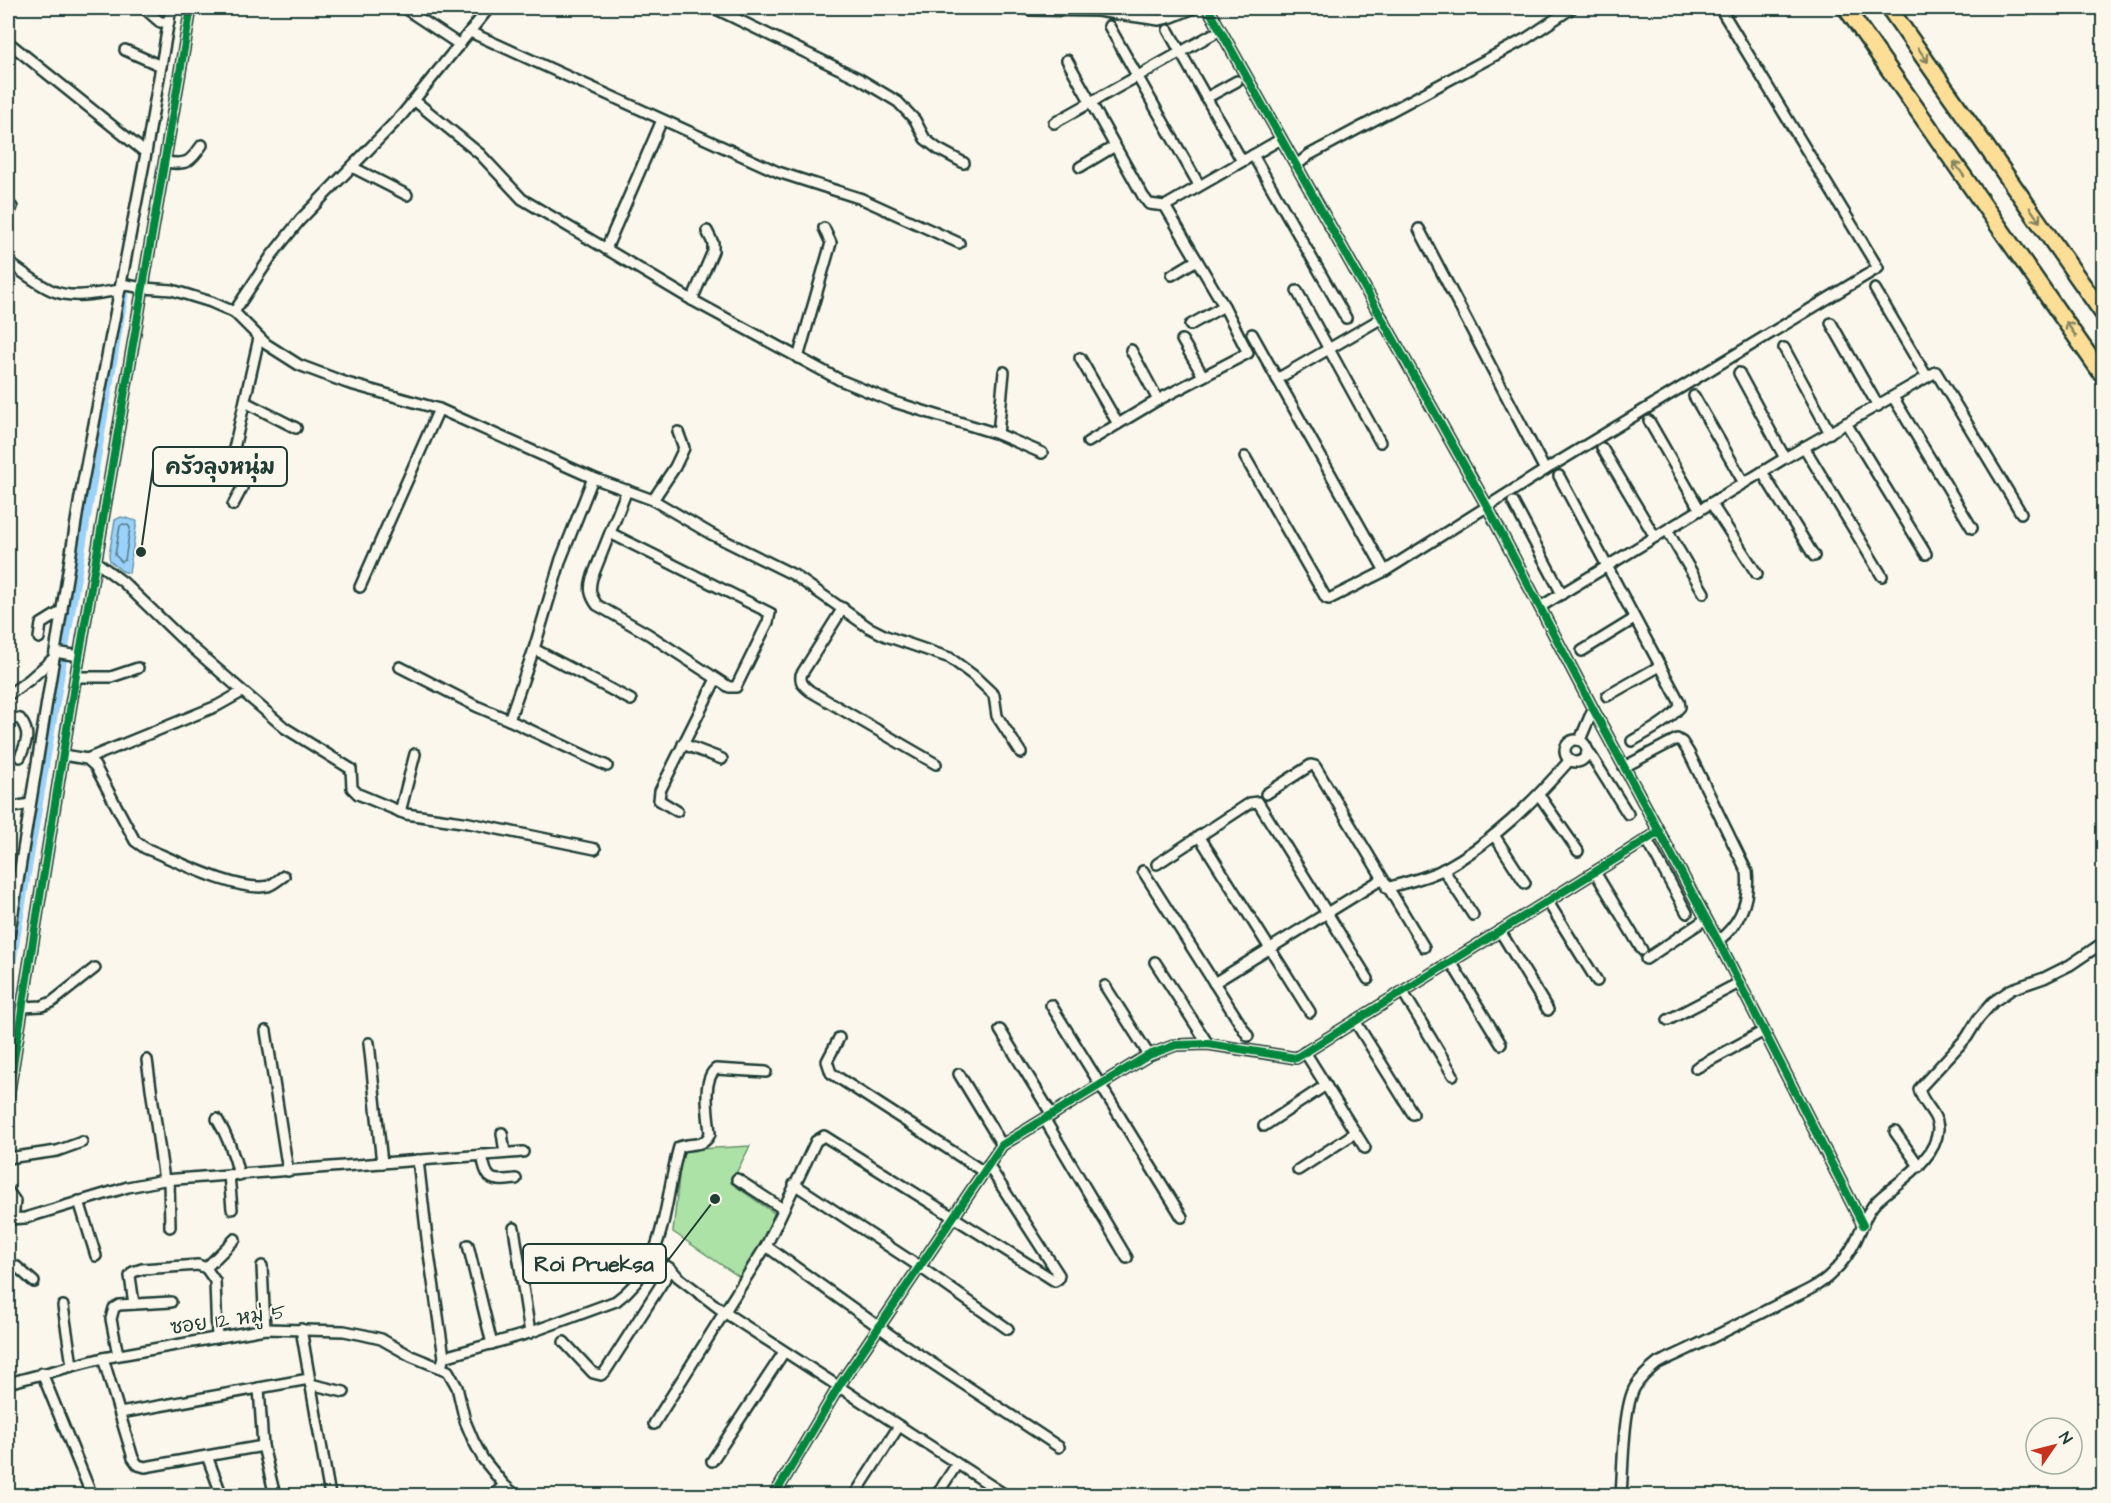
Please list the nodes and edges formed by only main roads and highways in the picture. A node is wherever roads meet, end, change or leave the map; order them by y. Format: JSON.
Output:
{"nodes":[{"id":1,"x":1846,"y":8,"type":"edge"},
{"id":2,"x":1889,"y":8,"type":"edge"},
{"id":3,"x":2103,"y":315,"type":"edge"},
{"id":4,"x":2103,"y":377,"type":"edge"}],
"edges":[{"from":4,"to":1,"type":"highway","one_way":true},
{"from":2,"to":3,"type":"highway","one_way":true}]}
